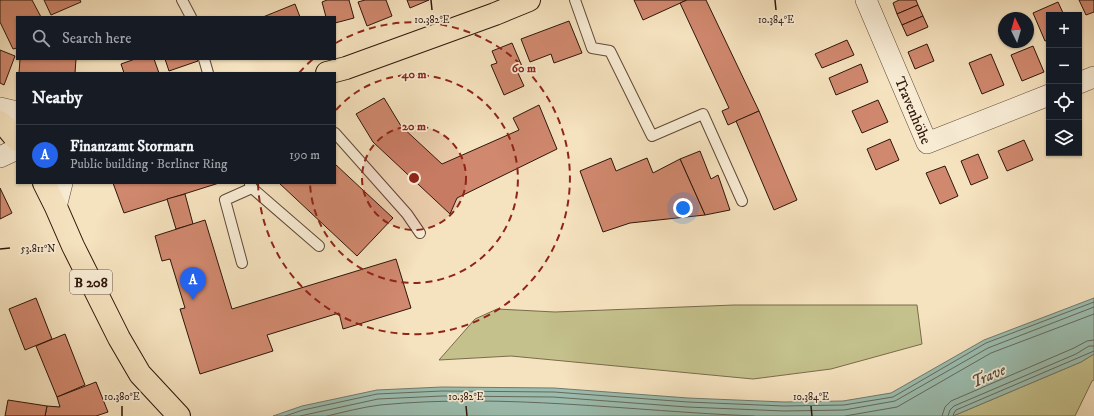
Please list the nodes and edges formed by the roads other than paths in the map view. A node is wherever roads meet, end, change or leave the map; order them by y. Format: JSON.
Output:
{"nodes":[{"id":1,"x":182,"y":0,"type":"edge"},
{"id":2,"x":529,"y":0,"type":"edge"},
{"id":3,"x":575,"y":0,"type":"edge"},
{"id":4,"x":866,"y":0,"type":"edge"},
{"id":5,"x":190,"y":16,"type":"edge"},
{"id":6,"x":204,"y":60,"type":"edge"},
{"id":7,"x":208,"y":72,"type":"edge"},
{"id":8,"x":331,"y":72,"type":"edge"},
{"id":9,"x":1094,"y":77,"type":"edge"},
{"id":10,"x":1082,"y":82,"type":"edge"},
{"id":11,"x":1046,"y":96,"type":"edge"},
{"id":12,"x":0,"y":108,"type":"edge"},
{"id":13,"x":16,"y":112,"type":"edge"},
{"id":14,"x":0,"y":122,"type":"edge"},
{"id":15,"x":336,"y":134,"type":"edge"},
{"id":16,"x":16,"y":139,"type":"edge"},
{"id":17,"x":16,"y":149,"type":"edge"},
{"id":18,"x":0,"y":157,"type":"edge"},
{"id":19,"x":44,"y":184,"type":"edge"},
{"id":20,"x":62,"y":184,"type":"edge"},
{"id":21,"x":251,"y":186,"type":"edge"},
{"id":22,"x":742,"y":201,"type":"dead end"},
{"id":23,"x":56,"y":207,"type":"junction"},
{"id":24,"x":420,"y":233,"type":"dead end"},
{"id":25,"x":319,"y":246,"type":"dead end"},
{"id":26,"x":242,"y":263,"type":"dead end"},
{"id":27,"x":179,"y":416,"type":"edge"}],
"edges":[{"from":1,"to":5,"type":"lane"},
{"from":2,"to":8,"type":"main road"},
{"from":3,"to":22,"type":"lane"},
{"from":4,"to":11,"type":"street","name":"Travenhöhe"},
{"from":6,"to":7,"type":"lane"},
{"from":9,"to":10,"type":"street"},
{"from":12,"to":13,"type":"street"},
{"from":14,"to":16,"type":"main road"},
{"from":15,"to":24,"type":"lane"},
{"from":17,"to":18,"type":"street"},
{"from":19,"to":23,"type":"main road","number":"B 208"},
{"from":20,"to":23,"type":"street"},
{"from":21,"to":25,"type":"lane"},
{"from":21,"to":26,"type":"lane"},
{"from":23,"to":27,"type":"main road","number":"B 208"}]}
